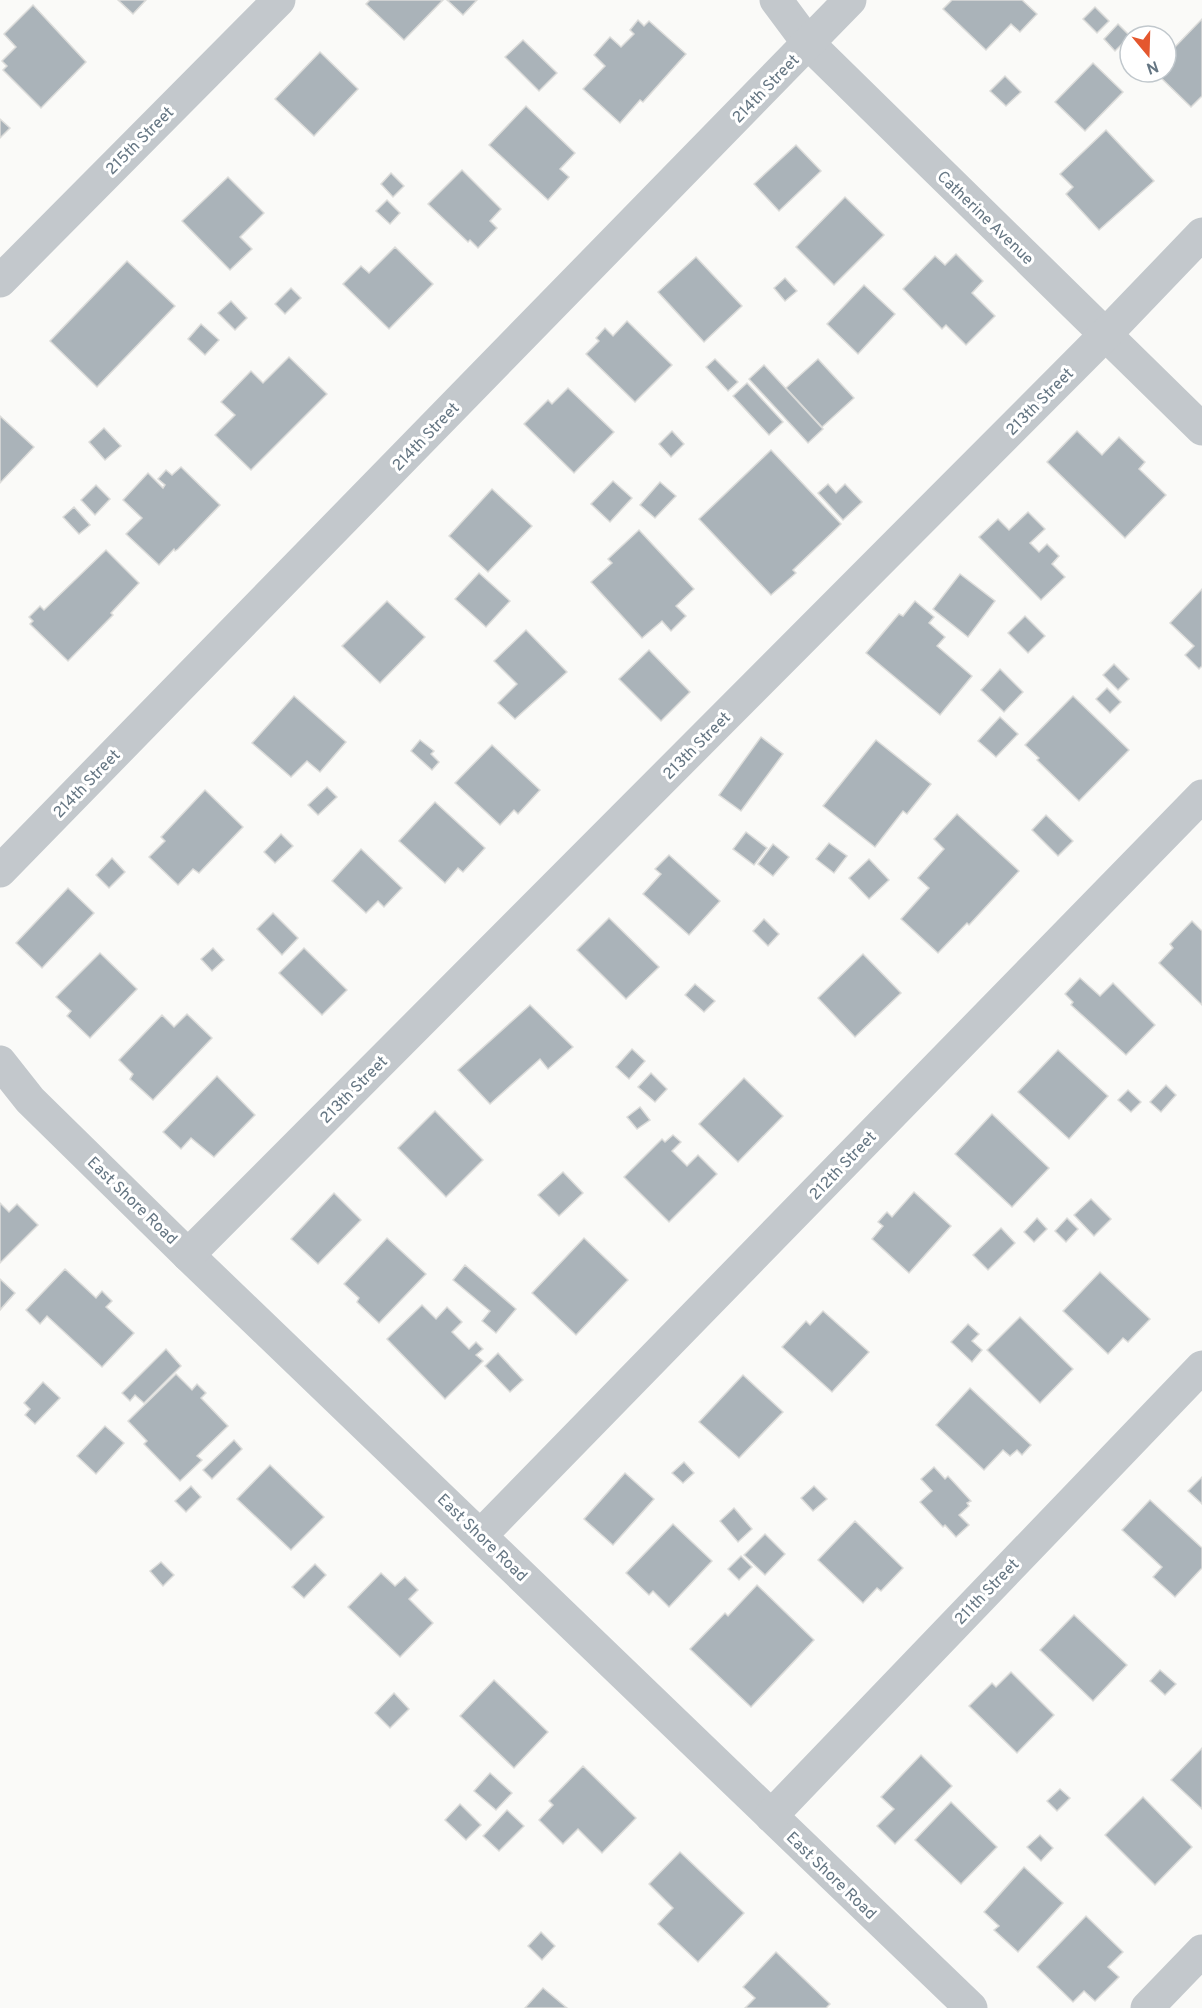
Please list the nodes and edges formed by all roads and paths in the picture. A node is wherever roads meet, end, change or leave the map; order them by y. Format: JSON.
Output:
{"nodes":[{"id":1,"x":279,"y":0,"type":"edge"},
{"id":2,"x":776,"y":0,"type":"edge"},
{"id":3,"x":850,"y":0,"type":"edge"},
{"id":4,"x":808,"y":43,"type":"junction"},
{"id":5,"x":1202,"y":234,"type":"edge"},
{"id":6,"x":0,"y":281,"type":"edge"},
{"id":7,"x":1106,"y":335,"type":"junction"},
{"id":8,"x":1202,"y":429,"type":"edge"},
{"id":9,"x":1202,"y":796,"type":"edge"},
{"id":10,"x":0,"y":871,"type":"edge"},
{"id":11,"x":0,"y":1062,"type":"edge"},
{"id":12,"x":188,"y":1255,"type":"junction"},
{"id":13,"x":1202,"y":1366,"type":"edge"},
{"id":14,"x":481,"y":1535,"type":"junction"},
{"id":15,"x":771,"y":1816,"type":"junction"},
{"id":16,"x":1202,"y":1951,"type":"edge"},
{"id":17,"x":971,"y":2008,"type":"edge"},
{"id":18,"x":1147,"y":2008,"type":"edge"}],
"edges":[{"from":1,"to":6,"type":"street","name":"215th Street"},
{"from":2,"to":4,"type":"street","name":"Catherine Avenue"},
{"from":3,"to":4,"type":"street","name":"214th Street"},
{"from":4,"to":7,"type":"street","name":"Catherine Avenue"},
{"from":4,"to":10,"type":"street","name":"214th Street"},
{"from":5,"to":7,"type":"street","name":"213th Street"},
{"from":7,"to":8,"type":"street","name":"Catherine Avenue"},
{"from":7,"to":12,"type":"street","name":"213th Street"},
{"from":9,"to":14,"type":"street","name":"212th Street"},
{"from":11,"to":12,"type":"street","name":"East Shore Road"},
{"from":12,"to":14,"type":"street","name":"East Shore Road"},
{"from":13,"to":15,"type":"street","name":"211th Street"},
{"from":14,"to":15,"type":"street","name":"East Shore Road"},
{"from":15,"to":17,"type":"street","name":"East Shore Road"},
{"from":16,"to":18,"type":"street"}]}
